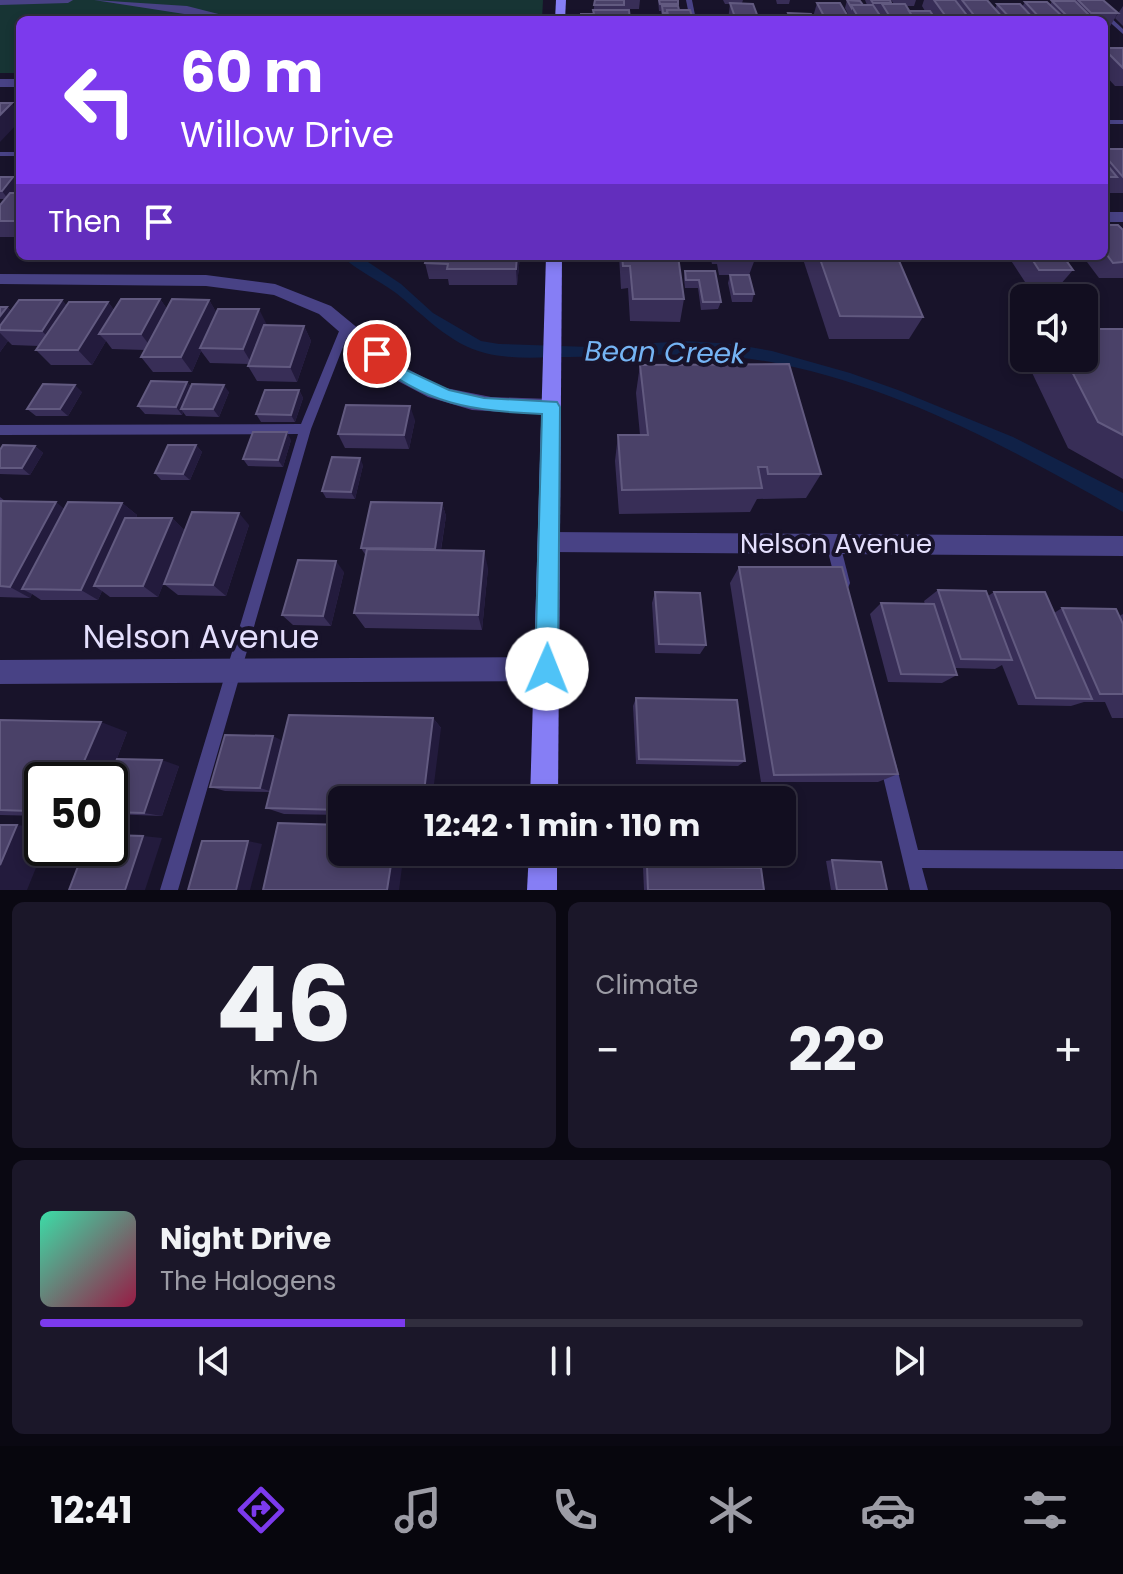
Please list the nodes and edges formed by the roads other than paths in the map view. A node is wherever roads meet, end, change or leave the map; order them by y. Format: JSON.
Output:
{"nodes":[{"id":1,"x":68,"y":0,"type":"edge"},
{"id":2,"x":99,"y":0,"type":"edge"},
{"id":3,"x":1088,"y":0,"type":"edge"},
{"id":4,"x":0,"y":2,"type":"edge"},
{"id":5,"x":226,"y":4,"type":"dead end"},
{"id":6,"x":215,"y":14,"type":"junction"},
{"id":7,"x":222,"y":16,"type":"edge"},
{"id":8,"x":1106,"y":16,"type":"edge"},
{"id":9,"x":1108,"y":18,"type":"edge"},
{"id":10,"x":1123,"y":32,"type":"edge"},
{"id":11,"x":554,"y":260,"type":"edge"},
{"id":12,"x":0,"y":279,"type":"edge"},
{"id":13,"x":347,"y":324,"type":"junction"},
{"id":14,"x":551,"y":396,"type":"junction"},
{"id":15,"x":305,"y":429,"type":"junction"},
{"id":16,"x":0,"y":430,"type":"edge"},
{"id":17,"x":549,"y":542,"type":"junction"},
{"id":18,"x":833,"y":544,"type":"junction"},
{"id":19,"x":1123,"y":546,"type":"edge"},
{"id":20,"x":848,"y":604,"type":"edge"},
{"id":21,"x":547,"y":669,"type":"junction"},
{"id":22,"x":233,"y":671,"type":"junction"},
{"id":23,"x":0,"y":672,"type":"edge"},
{"id":24,"x":885,"y":754,"type":"edge"},
{"id":25,"x":544,"y":786,"type":"edge"},
{"id":26,"x":911,"y":859,"type":"junction"},
{"id":27,"x":1123,"y":860,"type":"edge"},
{"id":28,"x":543,"y":866,"type":"edge"},
{"id":29,"x":169,"y":890,"type":"edge"},
{"id":30,"x":542,"y":890,"type":"edge"},
{"id":31,"x":919,"y":890,"type":"edge"}],
"edges":[{"from":1,"to":4,"type":"street"},
{"from":2,"to":6,"type":"street"},
{"from":3,"to":8,"type":"lane"},
{"from":5,"to":6,"type":"street"},
{"from":6,"to":7,"type":"street"},
{"from":9,"to":10,"type":"lane"},
{"from":11,"to":14,"type":"main road"},
{"from":12,"to":13,"type":"street"},
{"from":13,"to":14,"type":"street"},
{"from":13,"to":15,"type":"lane"},
{"from":14,"to":17,"type":"main road"},
{"from":15,"to":16,"type":"lane"},
{"from":15,"to":22,"type":"lane"},
{"from":17,"to":18,"type":"street","name":"Nelson Avenue"},
{"from":17,"to":21,"type":"main road"},
{"from":18,"to":19,"type":"street","name":"Nelson Avenue"},
{"from":18,"to":20,"type":"lane"},
{"from":21,"to":22,"type":"street","name":"Nelson Avenue"},
{"from":21,"to":25,"type":"main road"},
{"from":22,"to":23,"type":"street","name":"Nelson Avenue"},
{"from":22,"to":29,"type":"lane"},
{"from":24,"to":26,"type":"lane"},
{"from":26,"to":27,"type":"lane"},
{"from":26,"to":31,"type":"lane"},
{"from":28,"to":30,"type":"main road"}]}
